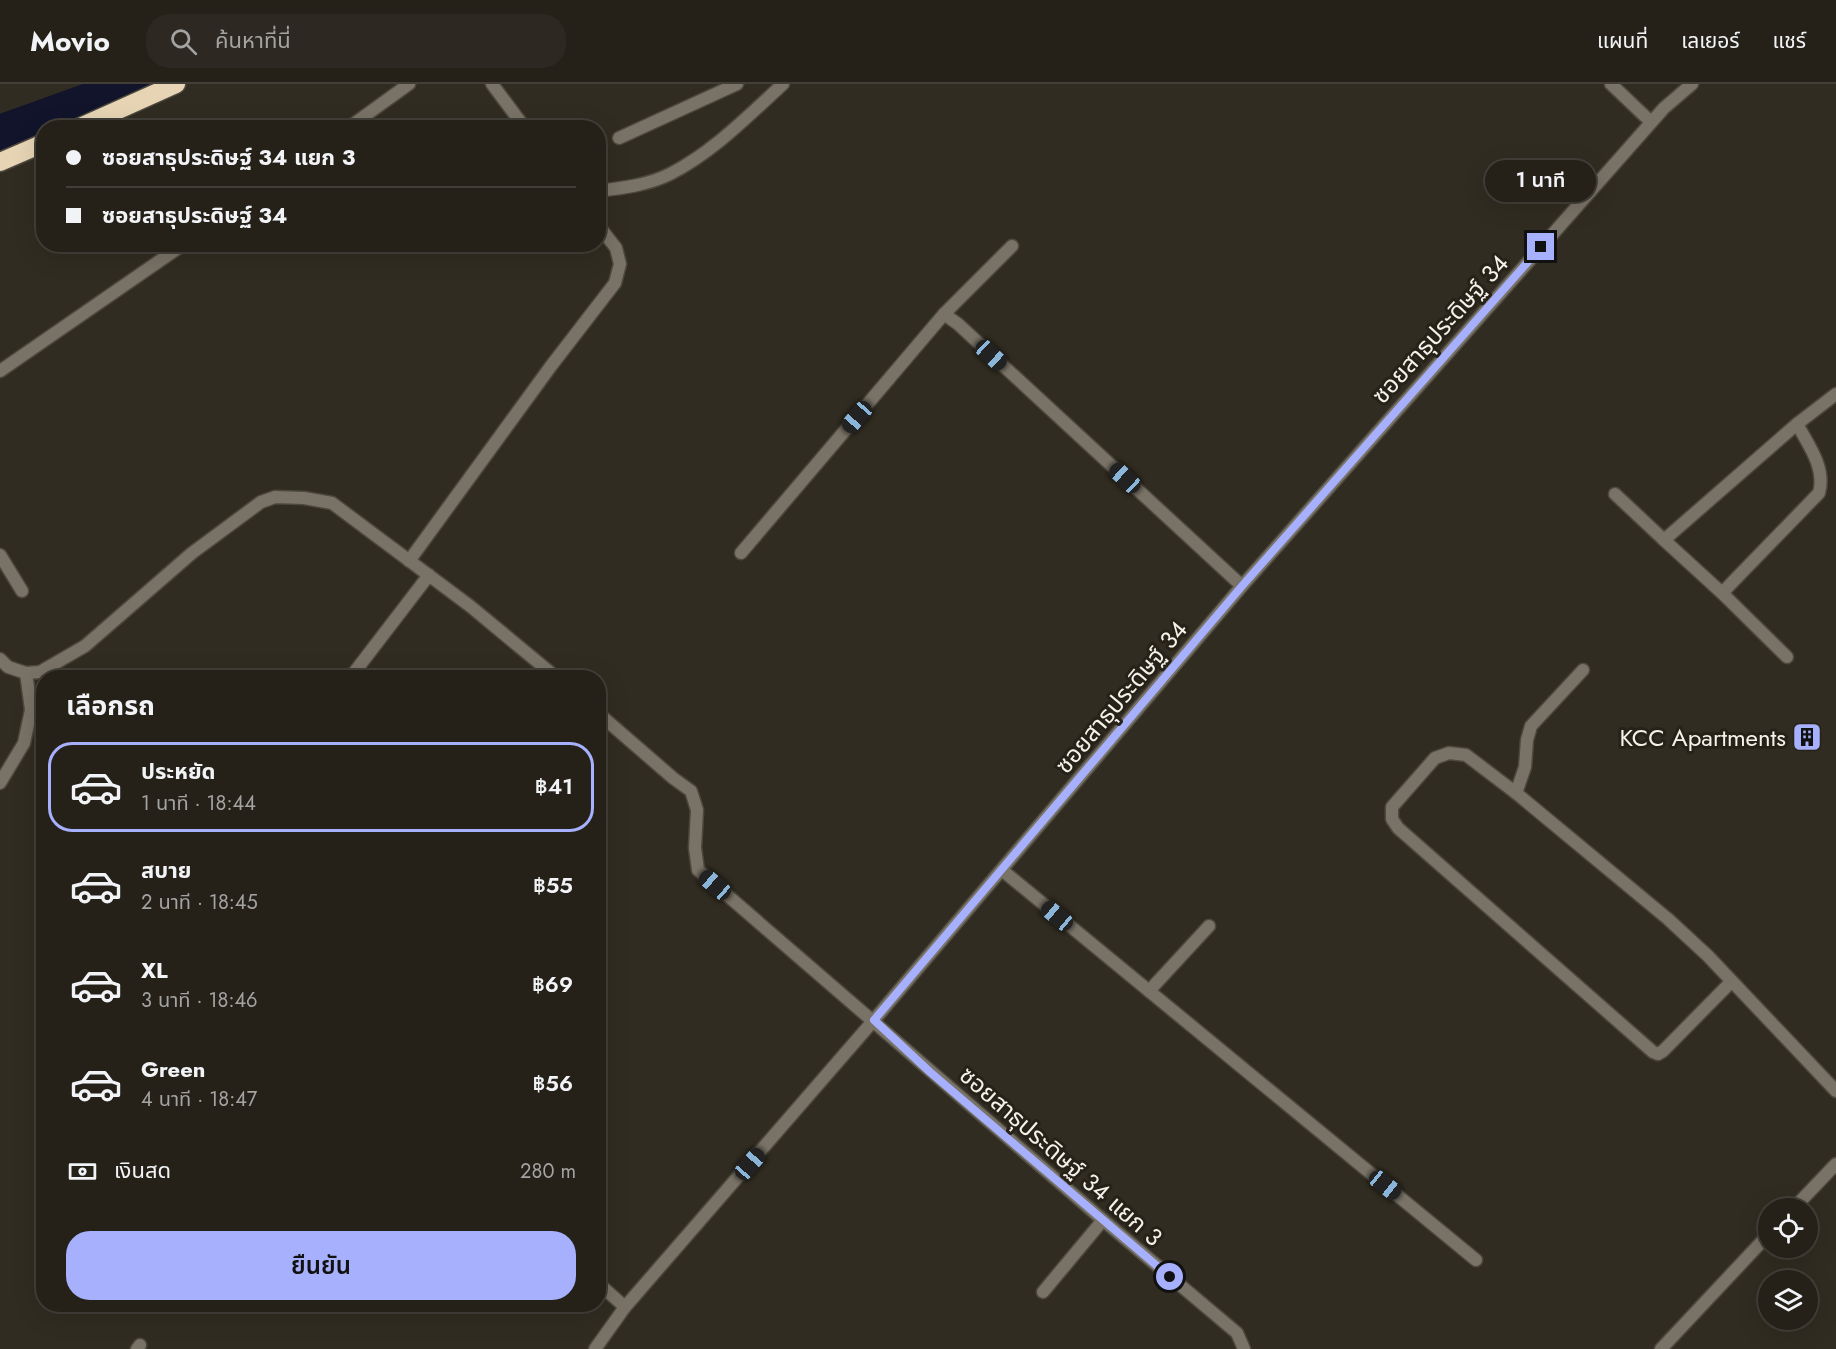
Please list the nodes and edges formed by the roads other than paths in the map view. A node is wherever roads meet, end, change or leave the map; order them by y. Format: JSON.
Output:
{"nodes":[{"id":1,"x":176,"y":84,"type":"edge"},
{"id":2,"x":409,"y":84,"type":"edge"},
{"id":3,"x":492,"y":84,"type":"edge"},
{"id":4,"x":737,"y":84,"type":"edge"},
{"id":5,"x":783,"y":84,"type":"edge"},
{"id":6,"x":1611,"y":84,"type":"edge"},
{"id":7,"x":1692,"y":84,"type":"edge"},
{"id":8,"x":96,"y":120,"type":"edge"},
{"id":9,"x":359,"y":120,"type":"edge"},
{"id":10,"x":519,"y":120,"type":"edge"},
{"id":11,"x":1652,"y":122,"type":"junction"},
{"id":12,"x":619,"y":138,"type":"dead end"},
{"id":13,"x":36,"y":146,"type":"edge"},
{"id":14,"x":0,"y":162,"type":"edge"},
{"id":15,"x":606,"y":190,"type":"edge"},
{"id":16,"x":606,"y":235,"type":"edge"},
{"id":17,"x":1012,"y":246,"type":"dead end"},
{"id":18,"x":172,"y":252,"type":"edge"},
{"id":19,"x":944,"y":315,"type":"junction"},
{"id":20,"x":0,"y":371,"type":"edge"},
{"id":21,"x":1836,"y":394,"type":"edge"},
{"id":22,"x":1797,"y":424,"type":"junction"},
{"id":23,"x":1615,"y":494,"type":"dead end"},
{"id":24,"x":1664,"y":540,"type":"junction"},
{"id":25,"x":741,"y":553,"type":"dead end"},
{"id":26,"x":0,"y":555,"type":"edge"},
{"id":27,"x":409,"y":561,"type":"junction"},
{"id":28,"x":429,"y":575,"type":"junction"},
{"id":29,"x":1242,"y":586,"type":"junction"},
{"id":30,"x":22,"y":591,"type":"dead end"},
{"id":31,"x":1722,"y":592,"type":"junction"},
{"id":32,"x":1787,"y":657,"type":"dead end"},
{"id":33,"x":0,"y":659,"type":"edge"},
{"id":34,"x":43,"y":670,"type":"edge"},
{"id":35,"x":357,"y":670,"type":"edge"},
{"id":36,"x":547,"y":670,"type":"edge"},
{"id":37,"x":1583,"y":670,"type":"dead end"},
{"id":38,"x":36,"y":673,"type":"edge"},
{"id":39,"x":26,"y":674,"type":"junction"},
{"id":40,"x":606,"y":720,"type":"edge"},
{"id":41,"x":0,"y":783,"type":"edge"},
{"id":42,"x":1516,"y":793,"type":"junction"},
{"id":43,"x":1002,"y":870,"type":"junction"},
{"id":44,"x":1209,"y":926,"type":"dead end"},
{"id":45,"x":1732,"y":981,"type":"junction"},
{"id":46,"x":1149,"y":991,"type":"junction"},
{"id":47,"x":874,"y":1020,"type":"junction"},
{"id":48,"x":1836,"y":1091,"type":"edge"},
{"id":49,"x":1836,"y":1164,"type":"edge"},
{"id":50,"x":1804,"y":1198,"type":"edge"},
{"id":51,"x":1103,"y":1220,"type":"junction"},
{"id":52,"x":1758,"y":1246,"type":"edge"},
{"id":53,"x":1476,"y":1260,"type":"dead end"},
{"id":54,"x":606,"y":1290,"type":"edge"},
{"id":55,"x":1043,"y":1292,"type":"dead end"},
{"id":56,"x":625,"y":1306,"type":"junction"},
{"id":57,"x":595,"y":1349,"type":"edge"},
{"id":58,"x":1244,"y":1349,"type":"edge"},
{"id":59,"x":1661,"y":1349,"type":"edge"}],
"edges":[{"from":1,"to":8,"type":"highway"},
{"from":2,"to":9,"type":"street"},
{"from":3,"to":10,"type":"street"},
{"from":4,"to":12,"type":"street"},
{"from":5,"to":15,"type":"street"},
{"from":6,"to":11,"type":"street"},
{"from":7,"to":11,"type":"street","name":"ซอยสาธุประดิษฐ์ 34"},
{"from":11,"to":29,"type":"street","name":"ซอยสาธุประดิษฐ์ 34"},
{"from":13,"to":14,"type":"highway"},
{"from":16,"to":27,"type":"street"},
{"from":17,"to":19,"type":"street"},
{"from":18,"to":20,"type":"street"},
{"from":19,"to":25,"type":"street"},
{"from":19,"to":29,"type":"street"},
{"from":21,"to":22,"type":"street"},
{"from":22,"to":24,"type":"street"},
{"from":22,"to":31,"type":"street"},
{"from":23,"to":24,"type":"street"},
{"from":24,"to":31,"type":"street"},
{"from":26,"to":30,"type":"street"},
{"from":27,"to":28,"type":"street"},
{"from":27,"to":34,"type":"street"},
{"from":28,"to":35,"type":"street"},
{"from":28,"to":36,"type":"street"},
{"from":29,"to":43,"type":"street","name":"ซอยสาธุประดิษฐ์ 34"},
{"from":31,"to":32,"type":"street"},
{"from":33,"to":39,"type":"street"},
{"from":37,"to":42,"type":"street"},
{"from":38,"to":39,"type":"street"},
{"from":39,"to":41,"type":"street"},
{"from":40,"to":47,"type":"street","name":"ซอยสาธุประดิษฐ์ 34 แยก 3"},
{"from":42,"to":45,"type":"street"},
{"from":42,"to":45,"type":"street"},
{"from":43,"to":46,"type":"street"},
{"from":43,"to":47,"type":"street","name":"ซอยสาธุประดิษฐ์ 34"},
{"from":44,"to":46,"type":"street"},
{"from":45,"to":48,"type":"street"},
{"from":46,"to":53,"type":"street"},
{"from":47,"to":51,"type":"street","name":"ซอยสาธุประดิษฐ์ 34 แยก 3"},
{"from":47,"to":56,"type":"street","name":"ซอยสาธุประดิษฐ์ 34"},
{"from":49,"to":50,"type":"street"},
{"from":51,"to":55,"type":"street"},
{"from":51,"to":58,"type":"street","name":"ซอยสาธุประดิษฐ์ 34 แยก 3"},
{"from":52,"to":59,"type":"street"},
{"from":54,"to":56,"type":"street"},
{"from":56,"to":57,"type":"street","name":"ซอยสาธุประดิษฐ์ 34"}]}
